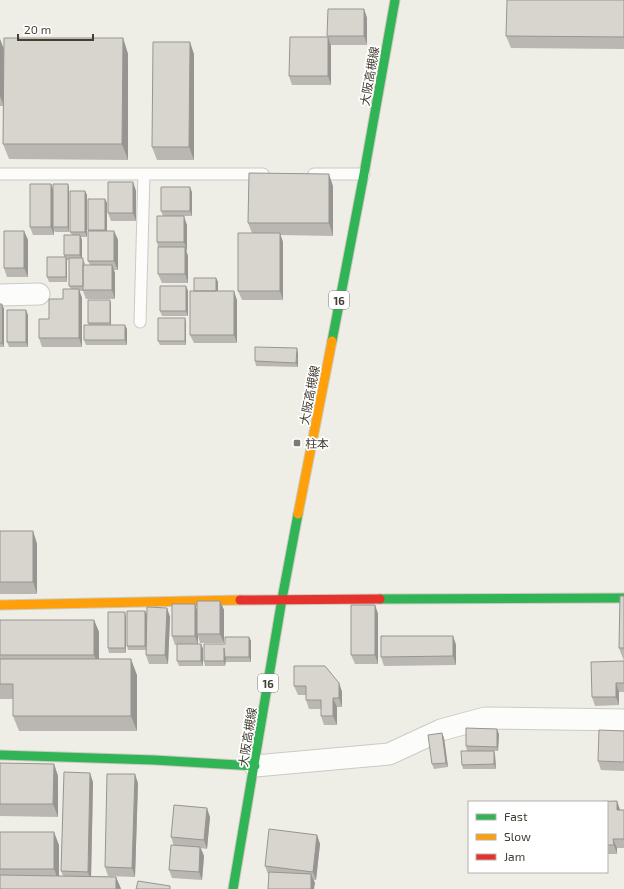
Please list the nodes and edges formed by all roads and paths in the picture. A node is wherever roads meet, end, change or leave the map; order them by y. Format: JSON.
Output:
{"nodes":[{"id":1,"x":395,"y":0,"type":"edge"},
{"id":2,"x":1,"y":174,"type":"dead end"},
{"id":3,"x":144,"y":174,"type":"junction"},
{"id":4,"x":277,"y":174,"type":"edge"},
{"id":5,"x":301,"y":174,"type":"edge"},
{"id":6,"x":364,"y":174,"type":"junction"},
{"id":7,"x":39,"y":294,"type":"dead end"},
{"id":8,"x":0,"y":295,"type":"edge"},
{"id":9,"x":140,"y":322,"type":"dead end"},
{"id":10,"x":624,"y":598,"type":"edge"},
{"id":11,"x":282,"y":600,"type":"junction"},
{"id":12,"x":0,"y":605,"type":"edge"},
{"id":13,"x":624,"y":720,"type":"edge"},
{"id":14,"x":0,"y":755,"type":"edge"},
{"id":15,"x":255,"y":766,"type":"junction"},
{"id":16,"x":233,"y":889,"type":"edge"}],
"edges":[{"from":1,"to":6,"type":"main road","name":"大阪高槻線","number":"16"},
{"from":2,"to":3,"type":"lane"},
{"from":3,"to":4,"type":"lane"},
{"from":3,"to":9,"type":"lane"},
{"from":5,"to":6,"type":"lane"},
{"from":6,"to":11,"type":"main road","name":"大阪高槻線","number":"16"},
{"from":7,"to":8,"type":"street"},
{"from":10,"to":11,"type":"main road"},
{"from":11,"to":12,"type":"main road"},
{"from":11,"to":15,"type":"main road","name":"大阪高槻線","number":"16"},
{"from":13,"to":15,"type":"street"},
{"from":14,"to":15,"type":"main road"},
{"from":15,"to":16,"type":"main road","name":"大阪高槻線","number":"16"}]}
